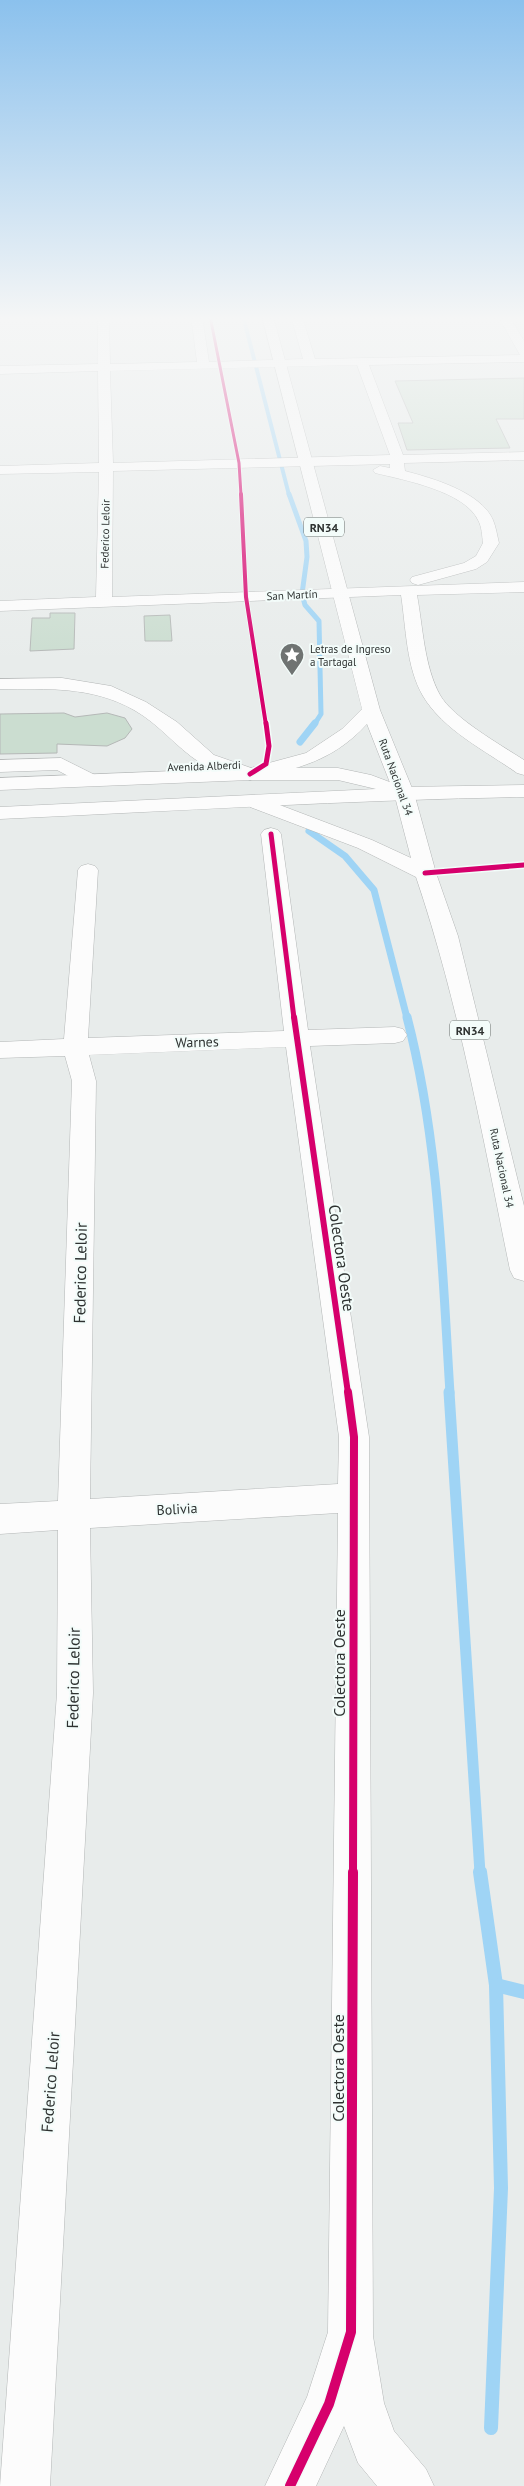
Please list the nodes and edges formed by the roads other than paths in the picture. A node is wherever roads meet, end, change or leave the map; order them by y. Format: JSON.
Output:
{"nodes":[{"id":1,"x":105,"y":432,"type":"edge"},
{"id":2,"x":298,"y":432,"type":"edge"},
{"id":3,"x":387,"y":432,"type":"edge"},
{"id":4,"x":524,"y":456,"type":"edge"},
{"id":5,"x":306,"y":462,"type":"junction"},
{"id":6,"x":399,"y":466,"type":"junction"},
{"id":7,"x":106,"y":467,"type":"junction"},
{"id":8,"x":0,"y":470,"type":"edge"},
{"id":9,"x":524,"y":587,"type":"edge"},
{"id":10,"x":408,"y":590,"type":"junction"},
{"id":11,"x":342,"y":592,"type":"junction"},
{"id":12,"x":104,"y":602,"type":"junction"},
{"id":13,"x":0,"y":606,"type":"edge"},
{"id":14,"x":0,"y":684,"type":"edge"},
{"id":15,"x":371,"y":710,"type":"junction"},
{"id":16,"x":0,"y":766,"type":"edge"},
{"id":17,"x":524,"y":769,"type":"edge"},
{"id":18,"x":250,"y":774,"type":"junction"},
{"id":19,"x":92,"y":780,"type":"junction"},
{"id":20,"x":0,"y":784,"type":"edge"},
{"id":21,"x":524,"y":791,"type":"edge"},
{"id":22,"x":404,"y":793,"type":"junction"},
{"id":23,"x":257,"y":803,"type":"junction"},
{"id":24,"x":91,"y":810,"type":"junction"},
{"id":25,"x":0,"y":813,"type":"edge"},
{"id":26,"x":271,"y":834,"type":"dead end"},
{"id":27,"x":88,"y":870,"type":"dead end"},
{"id":28,"x":425,"y":873,"type":"junction"},
{"id":29,"x":395,"y":1034,"type":"dead end"},
{"id":30,"x":297,"y":1039,"type":"junction"},
{"id":31,"x":75,"y":1046,"type":"junction"},
{"id":32,"x":0,"y":1050,"type":"edge"},
{"id":33,"x":524,"y":1270,"type":"edge"},
{"id":34,"x":354,"y":1498,"type":"junction"},
{"id":35,"x":74,"y":1515,"type":"junction"},
{"id":36,"x":0,"y":1519,"type":"edge"},
{"id":37,"x":351,"y":2332,"type":"junction"},
{"id":38,"x":25,"y":2486,"type":"edge"},
{"id":39,"x":290,"y":2486,"type":"edge"},
{"id":40,"x":409,"y":2486,"type":"edge"}],
"edges":[{"from":1,"to":7,"type":"main road","name":"Federico Leloir"},
{"from":2,"to":5,"type":"main road","name":"Ruta Nacional 34","number":"RN34"},
{"from":3,"to":6,"type":"main road"},
{"from":4,"to":6,"type":"main road"},
{"from":5,"to":6,"type":"main road"},
{"from":5,"to":7,"type":"main road"},
{"from":5,"to":11,"type":"main road","name":"Ruta Nacional 34","number":"RN34"},
{"from":6,"to":11,"type":"main road"},
{"from":7,"to":8,"type":"main road"},
{"from":7,"to":12,"type":"main road","name":"Federico Leloir"},
{"from":9,"to":10,"type":"main road","name":"San Martín"},
{"from":10,"to":11,"type":"main road","name":"San Martín"},
{"from":10,"to":17,"type":"main road"},
{"from":11,"to":12,"type":"main road","name":"San Martín"},
{"from":11,"to":15,"type":"main road","name":"Ruta Nacional 34","number":"RN34"},
{"from":12,"to":13,"type":"main road","name":"San Martín"},
{"from":14,"to":18,"type":"main road"},
{"from":15,"to":18,"type":"main road"},
{"from":15,"to":22,"type":"main road","name":"Ruta Nacional 34","number":"RN34"},
{"from":16,"to":19,"type":"main road"},
{"from":18,"to":19,"type":"main road","name":"Avenida Alberdi"},
{"from":18,"to":22,"type":"main road","name":"Avenida Alberdi"},
{"from":19,"to":20,"type":"main road","name":"Avenida Alberdi"},
{"from":19,"to":24,"type":"main road"},
{"from":21,"to":22,"type":"main road","name":"Avenida Alberdi"},
{"from":22,"to":23,"type":"main road","name":"Avenida Alberdi"},
{"from":22,"to":28,"type":"main road","name":"Ruta Nacional 34","number":"RN34"},
{"from":23,"to":24,"type":"main road","name":"Avenida Alberdi"},
{"from":23,"to":28,"type":"main road"},
{"from":24,"to":25,"type":"main road","name":"Avenida Alberdi"},
{"from":26,"to":30,"type":"main road","name":"Colectora Oeste"},
{"from":27,"to":31,"type":"main road","name":"Federico Leloir"},
{"from":28,"to":33,"type":"main road","name":"Ruta Nacional 34","number":"RN34"},
{"from":29,"to":30,"type":"main road","name":"Warnes"},
{"from":30,"to":31,"type":"main road","name":"Warnes"},
{"from":30,"to":34,"type":"main road","name":"Colectora Oeste"},
{"from":31,"to":32,"type":"main road","name":"Warnes"},
{"from":31,"to":35,"type":"main road","name":"Federico Leloir"},
{"from":34,"to":35,"type":"main road","name":"Bolivia"},
{"from":34,"to":37,"type":"main road","name":"Colectora Oeste"},
{"from":35,"to":36,"type":"main road","name":"Bolivia"},
{"from":35,"to":38,"type":"main road","name":"Federico Leloir"},
{"from":37,"to":39,"type":"main road","name":"Colectora Oeste"},
{"from":37,"to":40,"type":"main road"}]}
